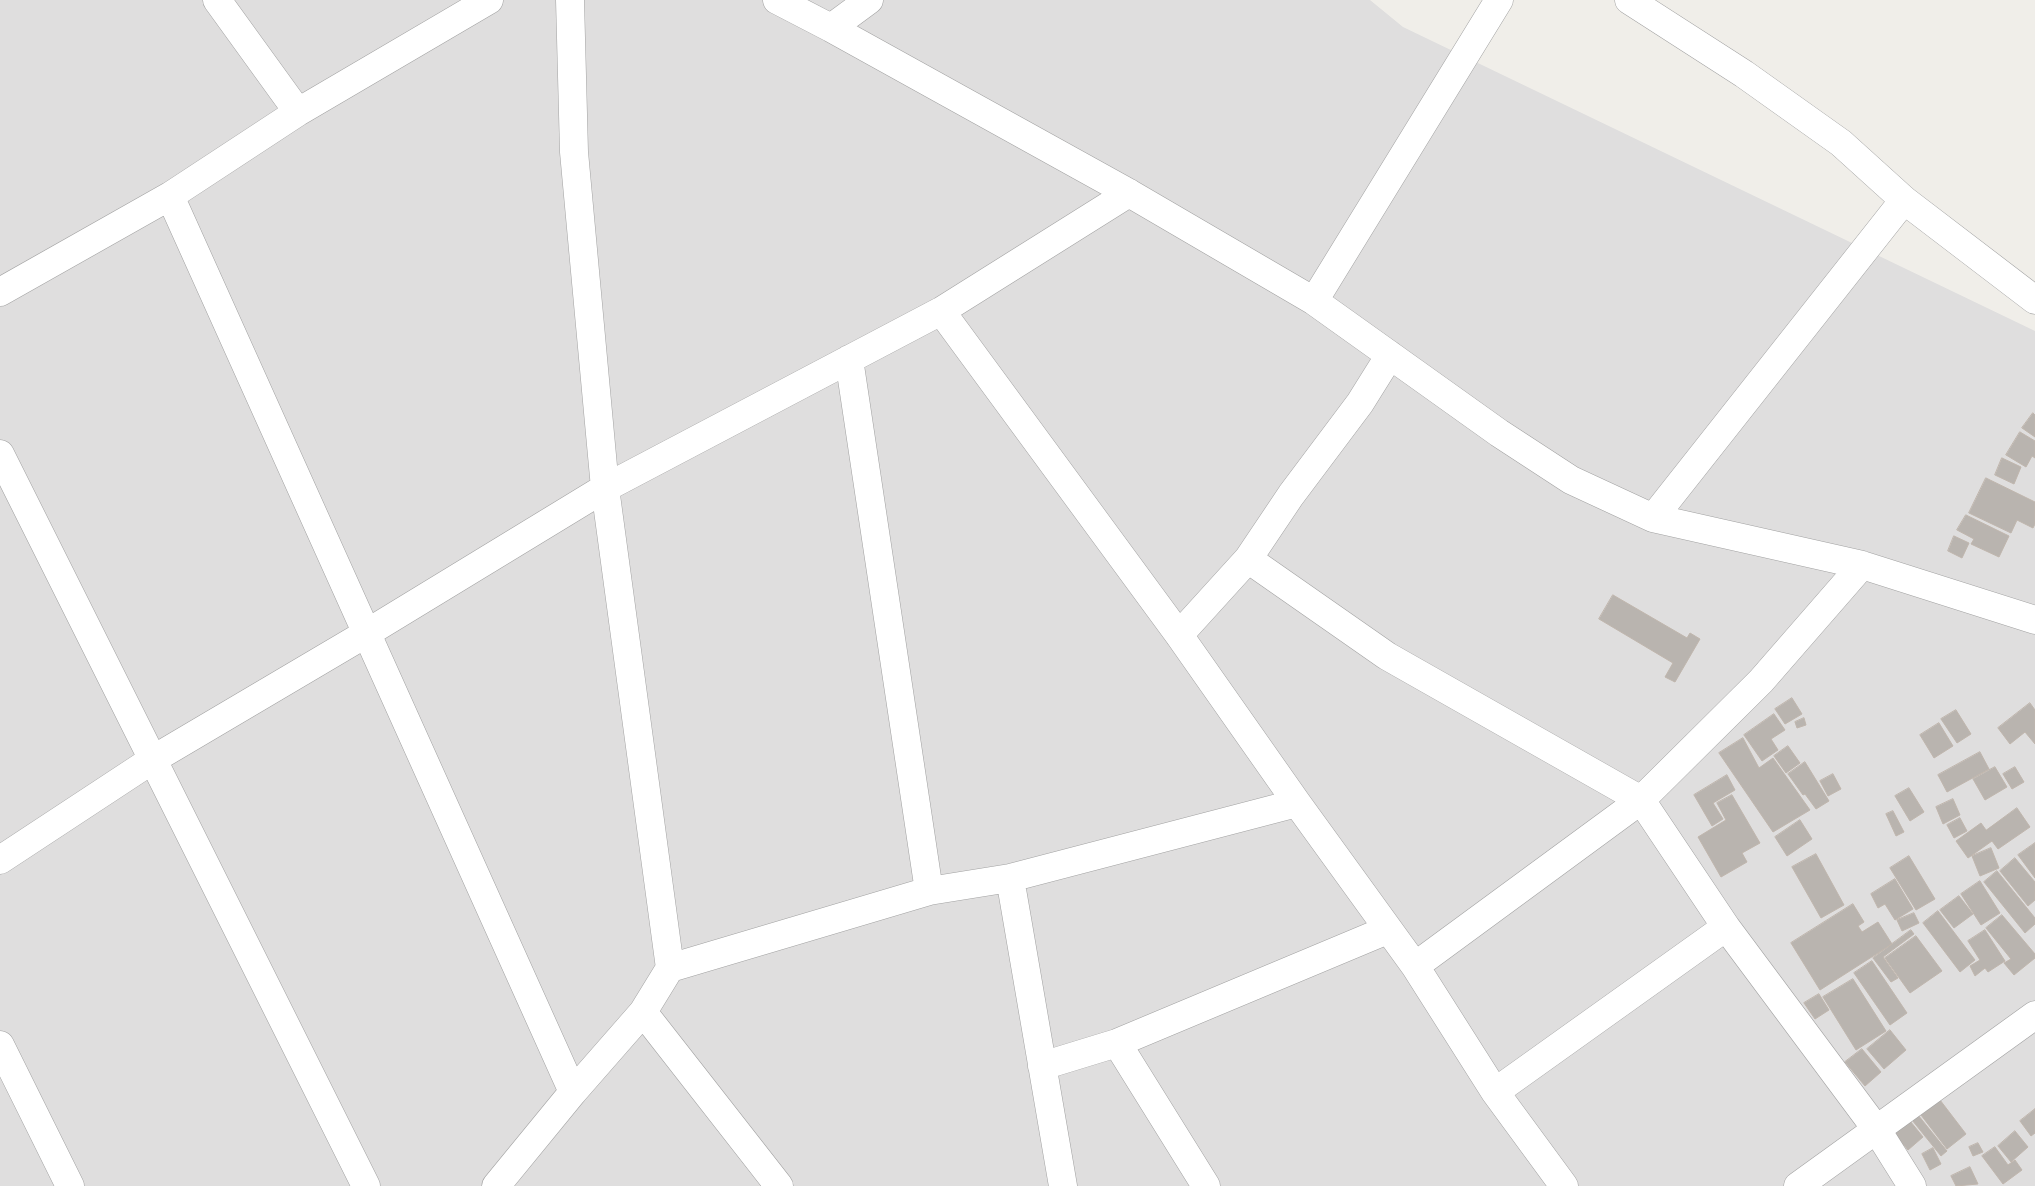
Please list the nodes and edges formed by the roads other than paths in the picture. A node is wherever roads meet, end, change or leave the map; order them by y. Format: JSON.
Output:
{"nodes":[{"id":1,"x":217,"y":0,"type":"edge"},
{"id":2,"x":489,"y":0,"type":"edge"},
{"id":3,"x":570,"y":0,"type":"edge"},
{"id":4,"x":776,"y":0,"type":"edge"},
{"id":5,"x":869,"y":0,"type":"edge"},
{"id":6,"x":1499,"y":0,"type":"edge"},
{"id":7,"x":1629,"y":0,"type":"edge"},
{"id":8,"x":832,"y":28,"type":"junction"},
{"id":9,"x":298,"y":112,"type":"junction"},
{"id":10,"x":1130,"y":193,"type":"junction"},
{"id":11,"x":170,"y":196,"type":"junction"},
{"id":12,"x":1904,"y":200,"type":"junction"},
{"id":13,"x":0,"y":292,"type":"edge"},
{"id":14,"x":2035,"y":300,"type":"edge"},
{"id":15,"x":1314,"y":301,"type":"junction"},
{"id":16,"x":941,"y":311,"type":"junction"},
{"id":17,"x":1390,"y":354,"type":"junction"},
{"id":18,"x":849,"y":359,"type":"junction"},
{"id":19,"x":0,"y":454,"type":"edge"},
{"id":20,"x":605,"y":488,"type":"junction"},
{"id":21,"x":1653,"y":518,"type":"junction"},
{"id":22,"x":1248,"y":559,"type":"junction"},
{"id":23,"x":1862,"y":565,"type":"junction"},
{"id":24,"x":2035,"y":620,"type":"edge"},
{"id":25,"x":368,"y":633,"type":"junction"},
{"id":26,"x":1179,"y":636,"type":"junction"},
{"id":27,"x":152,"y":760,"type":"junction"},
{"id":28,"x":1641,"y":800,"type":"junction"},
{"id":29,"x":1297,"y":803,"type":"junction"},
{"id":30,"x":0,"y":860,"type":"edge"},
{"id":31,"x":1010,"y":878,"type":"junction"},
{"id":32,"x":929,"y":890,"type":"junction"},
{"id":33,"x":1726,"y":927,"type":"junction"},
{"id":34,"x":1388,"y":930,"type":"junction"},
{"id":35,"x":1415,"y":966,"type":"junction"},
{"id":36,"x":670,"y":968,"type":"junction"},
{"id":37,"x":643,"y":1012,"type":"junction"},
{"id":38,"x":2035,"y":1014,"type":"edge"},
{"id":39,"x":1117,"y":1044,"type":"junction"},
{"id":40,"x":0,"y":1045,"type":"edge"},
{"id":41,"x":1042,"y":1066,"type":"junction"},
{"id":42,"x":573,"y":1092,"type":"junction"},
{"id":43,"x":1494,"y":1092,"type":"junction"},
{"id":44,"x":1877,"y":1130,"type":"junction"},
{"id":45,"x":508,"y":1180,"type":"edge"},
{"id":46,"x":70,"y":1186,"type":"edge"},
{"id":47,"x":366,"y":1186,"type":"edge"},
{"id":48,"x":779,"y":1186,"type":"edge"},
{"id":49,"x":1063,"y":1186,"type":"edge"},
{"id":50,"x":1206,"y":1186,"type":"edge"},
{"id":51,"x":1564,"y":1186,"type":"edge"},
{"id":52,"x":1798,"y":1186,"type":"edge"},
{"id":53,"x":1912,"y":1186,"type":"edge"}],
"edges":[{"from":1,"to":9,"type":"street"},
{"from":2,"to":9,"type":"street"},
{"from":3,"to":20,"type":"street"},
{"from":4,"to":8,"type":"street"},
{"from":5,"to":8,"type":"street"},
{"from":6,"to":15,"type":"street"},
{"from":7,"to":12,"type":"street"},
{"from":8,"to":10,"type":"street"},
{"from":9,"to":11,"type":"street"},
{"from":10,"to":15,"type":"street"},
{"from":10,"to":16,"type":"street"},
{"from":11,"to":13,"type":"street"},
{"from":11,"to":25,"type":"street"},
{"from":12,"to":14,"type":"street"},
{"from":12,"to":21,"type":"street"},
{"from":15,"to":17,"type":"street"},
{"from":16,"to":18,"type":"street"},
{"from":16,"to":26,"type":"street"},
{"from":17,"to":21,"type":"street"},
{"from":17,"to":22,"type":"street"},
{"from":18,"to":20,"type":"street"},
{"from":18,"to":32,"type":"street"},
{"from":19,"to":27,"type":"street"},
{"from":20,"to":25,"type":"street"},
{"from":20,"to":36,"type":"street"},
{"from":21,"to":23,"type":"street"},
{"from":22,"to":26,"type":"street"},
{"from":22,"to":28,"type":"street"},
{"from":23,"to":24,"type":"street"},
{"from":23,"to":28,"type":"street"},
{"from":25,"to":27,"type":"street"},
{"from":25,"to":42,"type":"street"},
{"from":26,"to":29,"type":"street"},
{"from":27,"to":30,"type":"street"},
{"from":27,"to":47,"type":"street"},
{"from":28,"to":33,"type":"street"},
{"from":28,"to":35,"type":"street"},
{"from":29,"to":31,"type":"street"},
{"from":29,"to":34,"type":"street"},
{"from":31,"to":32,"type":"street"},
{"from":31,"to":41,"type":"street"},
{"from":32,"to":36,"type":"street"},
{"from":33,"to":43,"type":"street"},
{"from":33,"to":44,"type":"street"},
{"from":34,"to":35,"type":"street"},
{"from":34,"to":39,"type":"street"},
{"from":35,"to":43,"type":"street"},
{"from":36,"to":37,"type":"street"},
{"from":37,"to":42,"type":"street"},
{"from":37,"to":48,"type":"street"},
{"from":38,"to":44,"type":"street"},
{"from":39,"to":41,"type":"street"},
{"from":39,"to":50,"type":"street"},
{"from":40,"to":46,"type":"street"},
{"from":41,"to":49,"type":"street"},
{"from":42,"to":45,"type":"street"},
{"from":43,"to":51,"type":"street"},
{"from":44,"to":52,"type":"street"},
{"from":44,"to":53,"type":"street"}]}
